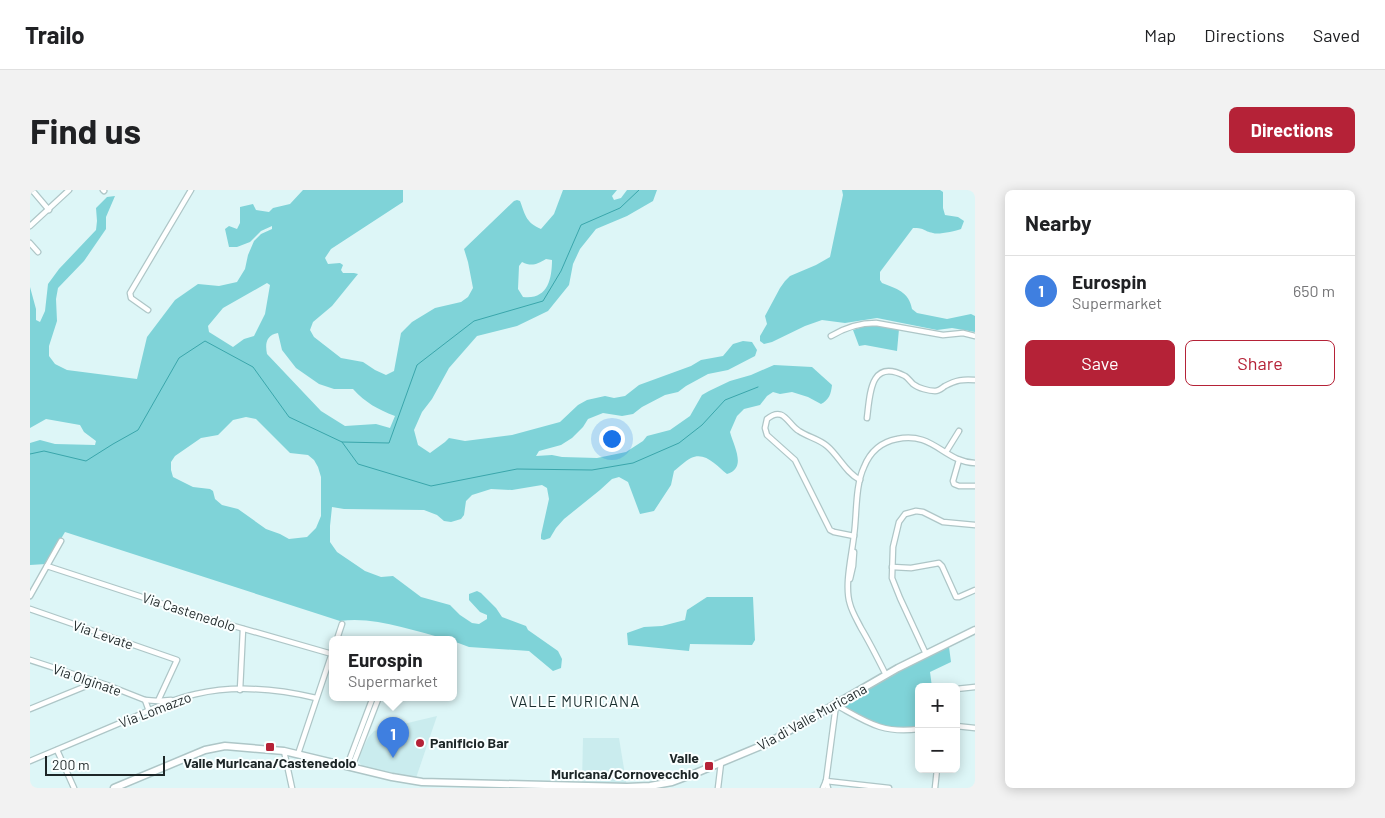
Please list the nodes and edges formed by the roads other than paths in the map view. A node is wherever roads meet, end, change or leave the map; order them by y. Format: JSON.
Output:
{"nodes":[{"id":1,"x":32,"y":190,"type":"edge"},
{"id":2,"x":69,"y":190,"type":"edge"},
{"id":3,"x":190,"y":190,"type":"edge"},
{"id":4,"x":49,"y":210,"type":"junction"},
{"id":5,"x":30,"y":226,"type":"edge"},
{"id":6,"x":30,"y":243,"type":"edge"},
{"id":7,"x":38,"y":252,"type":"dead end"},
{"id":8,"x":148,"y":310,"type":"dead end"},
{"id":9,"x":830,"y":336,"type":"dead end"},
{"id":10,"x":975,"y":336,"type":"edge"},
{"id":11,"x":975,"y":380,"type":"edge"},
{"id":12,"x":867,"y":418,"type":"dead end"},
{"id":13,"x":959,"y":431,"type":"dead end"},
{"id":14,"x":946,"y":452,"type":"junction"},
{"id":15,"x":959,"y":460,"type":"junction"},
{"id":16,"x":975,"y":463,"type":"edge"},
{"id":17,"x":860,"y":480,"type":"junction"},
{"id":18,"x":975,"y":486,"type":"edge"},
{"id":19,"x":975,"y":525,"type":"edge"},
{"id":20,"x":854,"y":536,"type":"junction"},
{"id":21,"x":61,"y":541,"type":"dead end"},
{"id":22,"x":47,"y":566,"type":"junction"},
{"id":23,"x":892,"y":567,"type":"junction"},
{"id":24,"x":975,"y":590,"type":"edge"},
{"id":25,"x":30,"y":596,"type":"edge"},
{"id":26,"x":30,"y":609,"type":"edge"},
{"id":27,"x":342,"y":624,"type":"dead end"},
{"id":28,"x":242,"y":629,"type":"junction"},
{"id":29,"x":975,"y":630,"type":"edge"},
{"id":30,"x":338,"y":636,"type":"edge"},
{"id":31,"x":329,"y":651,"type":"edge"},
{"id":32,"x":926,"y":654,"type":"junction"},
{"id":33,"x":30,"y":660,"type":"edge"},
{"id":34,"x":329,"y":661,"type":"edge"},
{"id":35,"x":886,"y":675,"type":"junction"},
{"id":36,"x":96,"y":682,"type":"junction"},
{"id":37,"x":975,"y":687,"type":"edge"},
{"id":38,"x":960,"y":689,"type":"edge"},
{"id":39,"x":240,"y":690,"type":"junction"},
{"id":40,"x":316,"y":698,"type":"junction"},
{"id":41,"x":180,"y":699,"type":"junction"},
{"id":42,"x":145,"y":700,"type":"junction"},
{"id":43,"x":158,"y":701,"type":"junction"},
{"id":44,"x":372,"y":701,"type":"edge"},
{"id":45,"x":376,"y":701,"type":"edge"},
{"id":46,"x":836,"y":705,"type":"junction"},
{"id":47,"x":30,"y":709,"type":"edge"},
{"id":48,"x":149,"y":711,"type":"junction"},
{"id":49,"x":960,"y":726,"type":"edge"},
{"id":50,"x":975,"y":728,"type":"edge"},
{"id":51,"x":915,"y":729,"type":"edge"},
{"id":52,"x":57,"y":750,"type":"junction"},
{"id":53,"x":284,"y":751,"type":"junction"},
{"id":54,"x":298,"y":754,"type":"junction"},
{"id":55,"x":30,"y":761,"type":"edge"},
{"id":56,"x":721,"y":763,"type":"junction"},
{"id":57,"x":350,"y":766,"type":"junction"},
{"id":58,"x":937,"y":773,"type":"edge"},
{"id":59,"x":826,"y":781,"type":"junction"},
{"id":60,"x":424,"y":785,"type":"edge"},
{"id":61,"x":582,"y":787,"type":"edge"},
{"id":62,"x":74,"y":788,"type":"edge"},
{"id":63,"x":114,"y":788,"type":"edge"},
{"id":64,"x":292,"y":788,"type":"edge"},
{"id":65,"x":718,"y":788,"type":"edge"},
{"id":66,"x":823,"y":788,"type":"edge"},
{"id":67,"x":828,"y":788,"type":"edge"},
{"id":68,"x":889,"y":788,"type":"edge"},
{"id":69,"x":935,"y":788,"type":"edge"}],
"edges":[{"from":1,"to":4,"type":"street"},
{"from":2,"to":4,"type":"street"},
{"from":3,"to":8,"type":"street"},
{"from":4,"to":5,"type":"street"},
{"from":6,"to":7,"type":"street"},
{"from":9,"to":10,"type":"street"},
{"from":11,"to":12,"type":"street"},
{"from":13,"to":14,"type":"street"},
{"from":14,"to":15,"type":"street"},
{"from":14,"to":17,"type":"street"},
{"from":15,"to":16,"type":"street"},
{"from":15,"to":18,"type":"street"},
{"from":17,"to":20,"type":"street"},
{"from":17,"to":20,"type":"street"},
{"from":19,"to":23,"type":"street"},
{"from":20,"to":35,"type":"street"},
{"from":21,"to":22,"type":"street"},
{"from":22,"to":25,"type":"street"},
{"from":22,"to":28,"type":"street","name":"Via Castenedolo"},
{"from":23,"to":24,"type":"street"},
{"from":23,"to":32,"type":"street"},
{"from":26,"to":43,"type":"street","name":"Via Levate"},
{"from":27,"to":30,"type":"street"},
{"from":28,"to":31,"type":"street","name":"Via Castenedolo"},
{"from":28,"to":39,"type":"street"},
{"from":29,"to":32,"type":"street","name":"Via di Valle Muricana"},
{"from":32,"to":35,"type":"street","name":"Via di Valle Muricana"},
{"from":33,"to":36,"type":"street","name":"Via Olginate"},
{"from":34,"to":40,"type":"street","name":"Via Castenedolo"},
{"from":35,"to":46,"type":"street","name":"Via di Valle Muricana"},
{"from":36,"to":42,"type":"street","name":"Via Olginate"},
{"from":36,"to":47,"type":"street"},
{"from":37,"to":38,"type":"street"},
{"from":39,"to":40,"type":"street","name":"Via Lomazzo"},
{"from":39,"to":41,"type":"street","name":"Via Lomazzo"},
{"from":40,"to":54,"type":"street","name":"Via Castenedolo"},
{"from":41,"to":43,"type":"street","name":"Via Olginate"},
{"from":41,"to":48,"type":"street","name":"Via Lomazzo"},
{"from":42,"to":43,"type":"street","name":"Via Olginate"},
{"from":42,"to":48,"type":"street"},
{"from":44,"to":57,"type":"street"},
{"from":45,"to":57,"type":"street"},
{"from":46,"to":51,"type":"street"},
{"from":46,"to":56,"type":"street","name":"Via di Valle Muricana"},
{"from":46,"to":59,"type":"street"},
{"from":48,"to":52,"type":"street","name":"Via Lomazzo"},
{"from":49,"to":50,"type":"street"},
{"from":52,"to":55,"type":"street","name":"Via Lomazzo"},
{"from":52,"to":62,"type":"street"},
{"from":53,"to":54,"type":"street","name":"Via di Valle Muricana"},
{"from":53,"to":63,"type":"street","name":"Via di Valle Muricana"},
{"from":53,"to":64,"type":"street"},
{"from":54,"to":57,"type":"street","name":"Via di Valle Muricana"},
{"from":56,"to":61,"type":"street","name":"Via di Valle Muricana"},
{"from":56,"to":65,"type":"street"},
{"from":57,"to":60,"type":"street","name":"Via di Valle Muricana"},
{"from":58,"to":69,"type":"street"},
{"from":59,"to":66,"type":"street"},
{"from":59,"to":67,"type":"street"},
{"from":59,"to":68,"type":"street"},
{"from":60,"to":61,"type":"street","name":"Via di Valle Muricana"}]}
